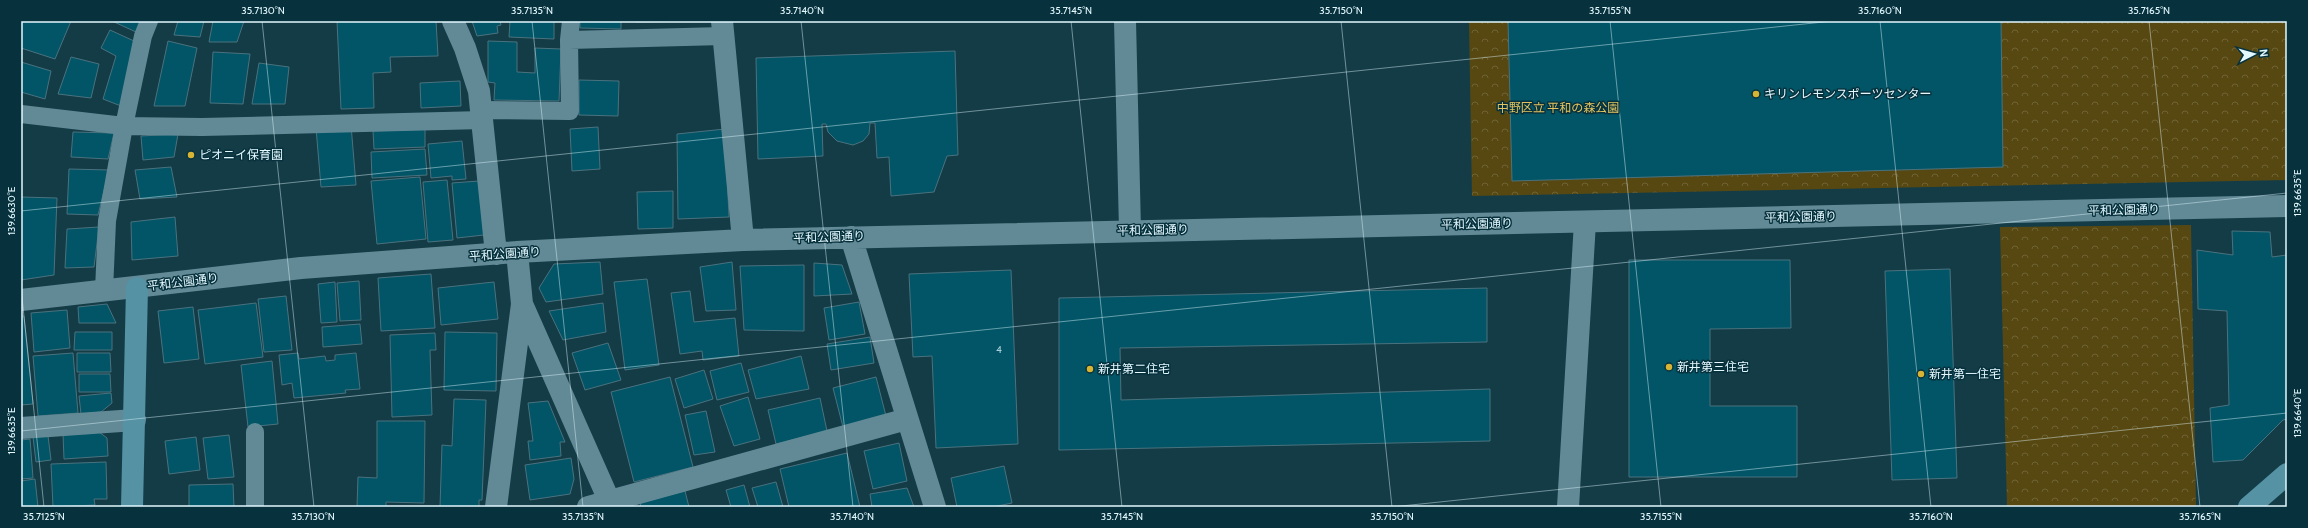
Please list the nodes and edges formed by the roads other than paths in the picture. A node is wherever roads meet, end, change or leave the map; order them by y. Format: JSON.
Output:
{"nodes":[{"id":1,"x":149,"y":21,"type":"edge"},
{"id":2,"x":453,"y":21,"type":"edge"},
{"id":3,"x":571,"y":21,"type":"edge"},
{"id":4,"x":1125,"y":21,"type":"edge"},
{"id":5,"x":722,"y":28,"type":"edge"},
{"id":6,"x":569,"y":40,"type":"junction"},
{"id":7,"x":21,"y":114,"type":"edge"},
{"id":8,"x":482,"y":115,"type":"junction"},
{"id":9,"x":124,"y":126,"type":"junction"},
{"id":10,"x":2287,"y":206,"type":"edge"},
{"id":11,"x":1585,"y":222,"type":"junction"},
{"id":12,"x":1130,"y":230,"type":"junction"},
{"id":13,"x":851,"y":237,"type":"junction"},
{"id":14,"x":743,"y":240,"type":"junction"},
{"id":15,"x":518,"y":252,"type":"junction"},
{"id":16,"x":496,"y":254,"type":"junction"},
{"id":17,"x":137,"y":288,"type":"junction"},
{"id":18,"x":104,"y":291,"type":"junction"},
{"id":19,"x":21,"y":300,"type":"edge"},
{"id":20,"x":522,"y":304,"type":"junction"},
{"id":21,"x":134,"y":420,"type":"junction"},
{"id":22,"x":907,"y":420,"type":"junction"},
{"id":23,"x":21,"y":428,"type":"edge"},
{"id":24,"x":255,"y":432,"type":"dead end"},
{"id":25,"x":2287,"y":474,"type":"edge"},
{"id":26,"x":611,"y":504,"type":"edge"},
{"id":27,"x":132,"y":507,"type":"edge"},
{"id":28,"x":255,"y":507,"type":"edge"},
{"id":29,"x":496,"y":507,"type":"edge"},
{"id":30,"x":588,"y":507,"type":"edge"},
{"id":31,"x":935,"y":507,"type":"edge"},
{"id":32,"x":1568,"y":507,"type":"edge"},
{"id":33,"x":2249,"y":507,"type":"edge"}],
"edges":[{"from":1,"to":9,"type":"lane"},
{"from":2,"to":8,"type":"street"},
{"from":3,"to":6,"type":"lane"},
{"from":4,"to":12,"type":"street"},
{"from":5,"to":6,"type":"lane"},
{"from":5,"to":14,"type":"street"},
{"from":6,"to":8,"type":"lane"},
{"from":7,"to":9,"type":"lane"},
{"from":8,"to":9,"type":"lane"},
{"from":8,"to":16,"type":"street"},
{"from":9,"to":18,"type":"lane"},
{"from":10,"to":11,"type":"street","name":"平和公園通り"},
{"from":11,"to":12,"type":"street","name":"平和公園通り"},
{"from":11,"to":32,"type":"street"},
{"from":12,"to":13,"type":"street","name":"平和公園通り"},
{"from":13,"to":14,"type":"street","name":"平和公園通り"},
{"from":13,"to":22,"type":"street"},
{"from":14,"to":15,"type":"street","name":"平和公園通り"},
{"from":15,"to":16,"type":"street","name":"平和公園通り"},
{"from":15,"to":20,"type":"street"},
{"from":16,"to":17,"type":"street","name":"平和公園通り"},
{"from":17,"to":18,"type":"street","name":"平和公園通り"},
{"from":17,"to":21,"type":"street"},
{"from":18,"to":19,"type":"street","name":"平和公園通り"},
{"from":20,"to":26,"type":"street"},
{"from":20,"to":29,"type":"street"},
{"from":21,"to":23,"type":"street"},
{"from":21,"to":27,"type":"street"},
{"from":22,"to":26,"type":"street"},
{"from":22,"to":31,"type":"street"},
{"from":24,"to":28,"type":"lane"},
{"from":25,"to":33,"type":"street"},
{"from":26,"to":30,"type":"street"}]}
